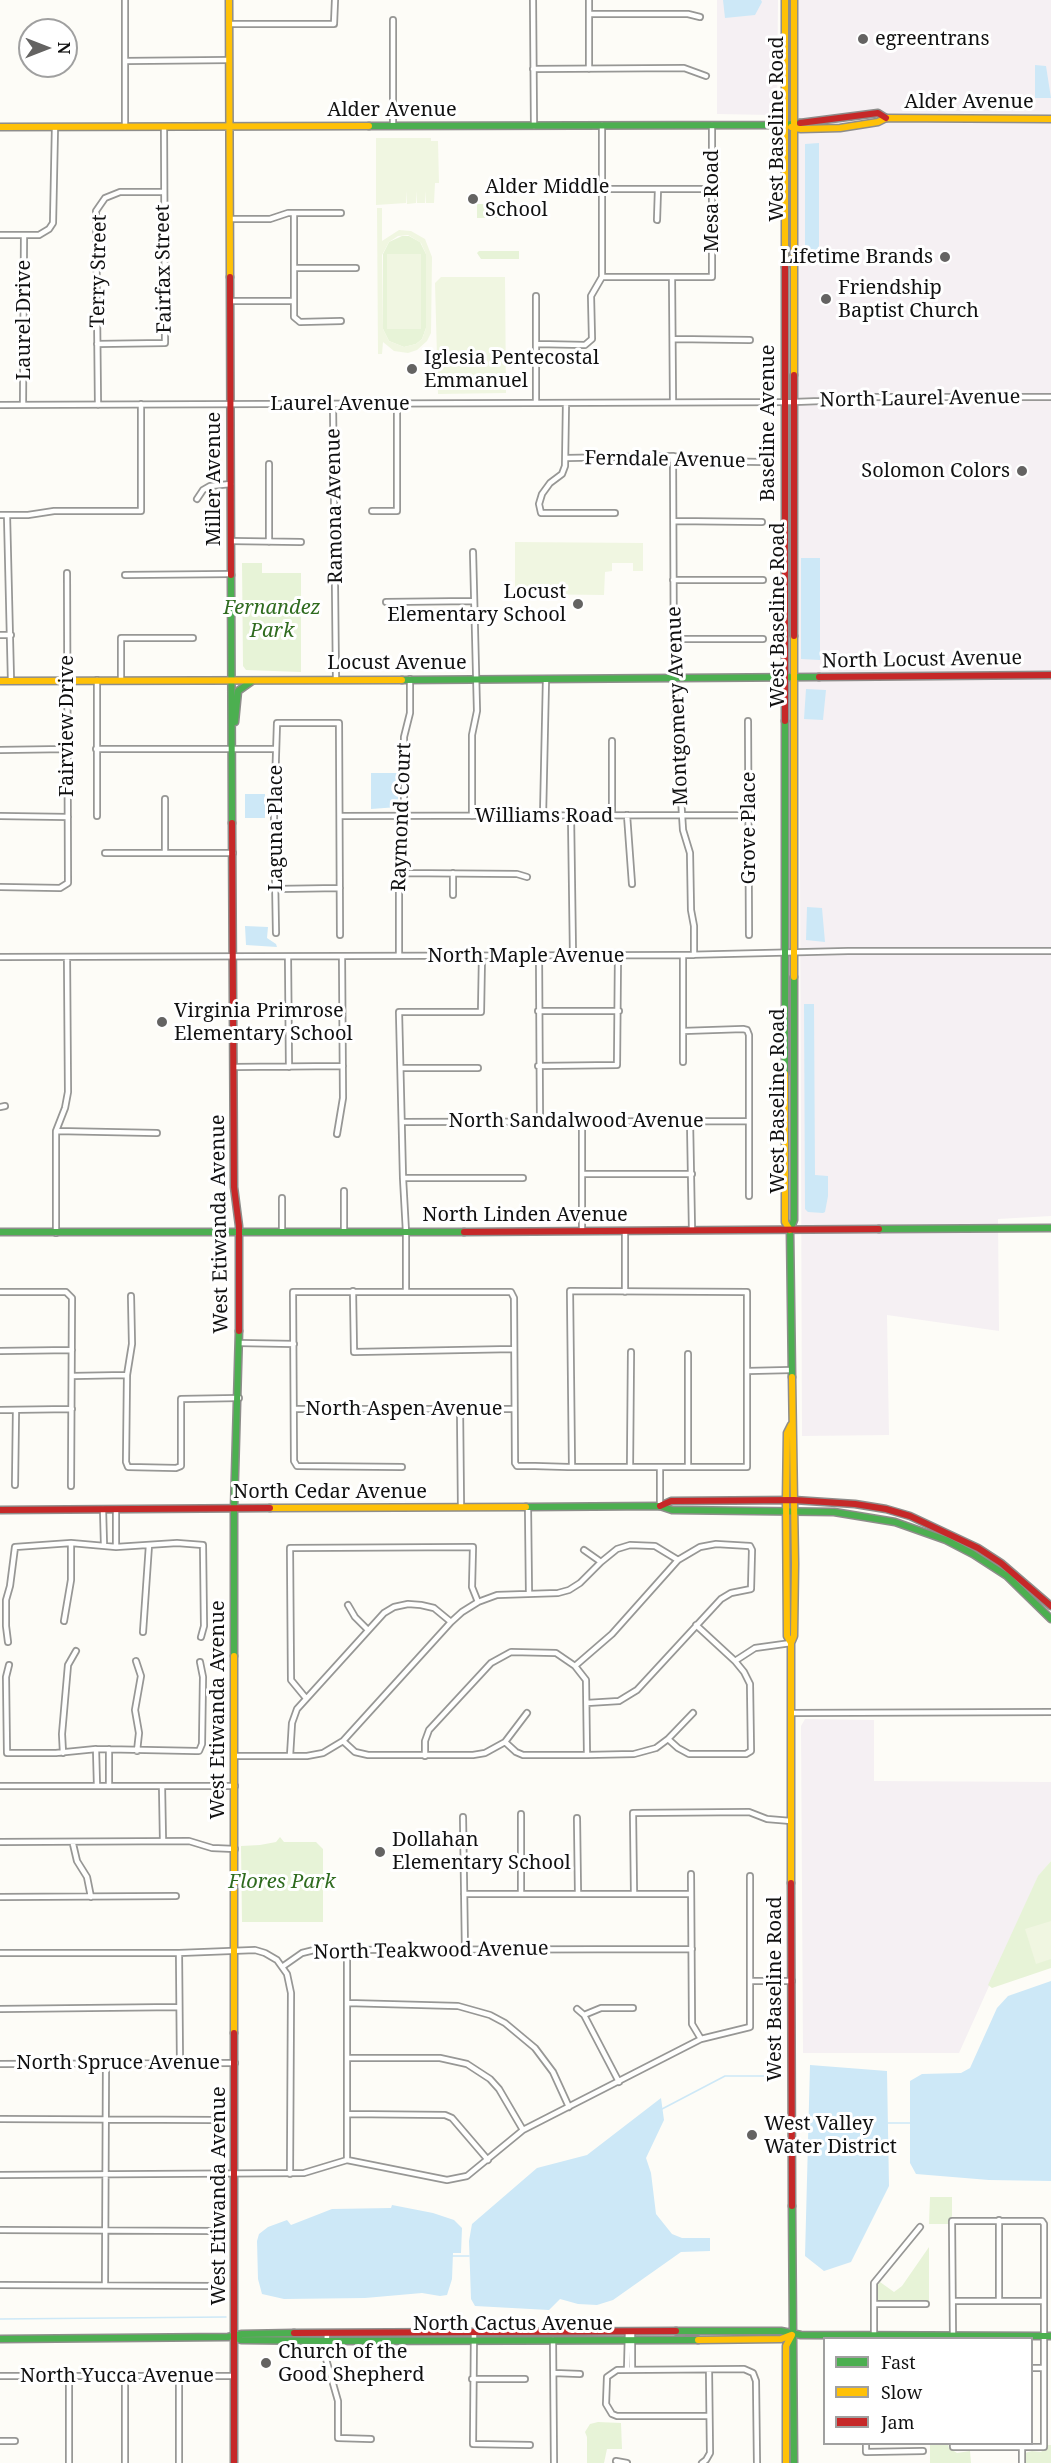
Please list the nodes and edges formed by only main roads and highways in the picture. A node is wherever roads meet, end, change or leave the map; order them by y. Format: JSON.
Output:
{"nodes":[{"id":1,"x":229,"y":0,"type":"edge"},
{"id":2,"x":785,"y":0,"type":"edge"},
{"id":3,"x":794,"y":0,"type":"edge"},
{"id":4,"x":1051,"y":119,"type":"edge"},
{"id":5,"x":785,"y":124,"type":"junction"},
{"id":6,"x":794,"y":125,"type":"junction"},
{"id":7,"x":0,"y":127,"type":"edge"},
{"id":8,"x":230,"y":127,"type":"junction"},
{"id":9,"x":789,"y":402,"type":"junction"},
{"id":10,"x":1051,"y":675,"type":"edge"},
{"id":11,"x":784,"y":678,"type":"junction"},
{"id":12,"x":794,"y":678,"type":"junction"},
{"id":13,"x":231,"y":679,"type":"junction"},
{"id":14,"x":258,"y":679,"type":"junction"},
{"id":15,"x":0,"y":681,"type":"edge"},
{"id":16,"x":232,"y":735,"type":"junction"},
{"id":17,"x":785,"y":953,"type":"joint"},
{"id":18,"x":233,"y":957,"type":"joint"},
{"id":19,"x":1051,"y":1227,"type":"edge"},
{"id":20,"x":790,"y":1230,"type":"junction"},
{"id":21,"x":0,"y":1232,"type":"edge"},
{"id":22,"x":239,"y":1232,"type":"junction"},
{"id":23,"x":791,"y":1425,"type":"junction"},
{"id":24,"x":786,"y":1500,"type":"junction"},
{"id":25,"x":794,"y":1500,"type":"junction"},
{"id":26,"x":660,"y":1506,"type":"junction"},
{"id":27,"x":234,"y":1509,"type":"junction"},
{"id":28,"x":0,"y":1510,"type":"edge"},
{"id":29,"x":787,"y":1510,"type":"junction"},
{"id":30,"x":794,"y":1510,"type":"junction"},
{"id":31,"x":1051,"y":1606,"type":"edge"},
{"id":32,"x":1051,"y":1619,"type":"edge"},
{"id":33,"x":791,"y":1643,"type":"junction"},
{"id":34,"x":792,"y":2335,"type":"junction"},
{"id":35,"x":1048,"y":2336,"type":"edge"},
{"id":36,"x":235,"y":2337,"type":"junction"},
{"id":37,"x":893,"y":2337,"type":"edge"},
{"id":38,"x":953,"y":2337,"type":"edge"},
{"id":39,"x":0,"y":2339,"type":"edge"},
{"id":40,"x":234,"y":2463,"type":"edge"},
{"id":41,"x":786,"y":2463,"type":"edge"},
{"id":42,"x":794,"y":2463,"type":"edge"}],
"edges":[{"from":1,"to":8,"type":"main road","name":"Miller Avenue"},
{"from":2,"to":5,"type":"main road","name":"Baseline Avenue"},
{"from":3,"to":6,"type":"main road","name":"West Baseline Road"},
{"from":4,"to":6,"type":"main road","name":"Alder Avenue"},
{"from":5,"to":6,"type":"main road","name":"Alder Avenue"},
{"from":5,"to":8,"type":"main road","name":"Alder Avenue"},
{"from":5,"to":9,"type":"main road","name":"Baseline Avenue"},
{"from":6,"to":9,"type":"main road","name":"West Baseline Road"},
{"from":7,"to":8,"type":"main road","name":"Alder Avenue"},
{"from":8,"to":13,"type":"main road","name":"Miller Avenue"},
{"from":9,"to":11,"type":"main road","name":"Baseline Avenue"},
{"from":9,"to":12,"type":"main road","name":"West Baseline Road"},
{"from":10,"to":12,"type":"main road","name":"North Locust Avenue"},
{"from":11,"to":12,"type":"main road","name":"Locust Avenue"},
{"from":11,"to":14,"type":"main road","name":"Locust Avenue"},
{"from":11,"to":17,"type":"main road","name":"Baseline Avenue"},
{"from":12,"to":20,"type":"main road","name":"West Baseline Road"},
{"from":13,"to":14,"type":"main road","name":"Locust Avenue"},
{"from":13,"to":15,"type":"main road","name":"Locust Avenue"},
{"from":13,"to":16,"type":"main road","name":"Miller Avenue"},
{"from":14,"to":16,"type":"main road"},
{"from":16,"to":18,"type":"main road","name":"Miller Avenue"},
{"from":17,"to":20,"type":"main road","name":"West Baseline Road"},
{"from":18,"to":22,"type":"main road","name":"West Etiwanda Avenue"},
{"from":19,"to":20,"type":"main road","name":"North Linden Avenue"},
{"from":20,"to":22,"type":"main road","name":"North Linden Avenue"},
{"from":20,"to":23,"type":"main road","name":"West Baseline Road"},
{"from":21,"to":22,"type":"main road","name":"North Linden Avenue"},
{"from":22,"to":27,"type":"main road","name":"West Etiwanda Avenue"},
{"from":23,"to":24,"type":"main road","name":"West Baseline Road"},
{"from":23,"to":25,"type":"main road","name":"West Baseline Road"},
{"from":24,"to":25,"type":"main road","name":"North Cedar Avenue"},
{"from":24,"to":26,"type":"main road","name":"North Cedar Avenue"},
{"from":24,"to":29,"type":"main road","name":"West Baseline Road"},
{"from":25,"to":30,"type":"main road","name":"West Baseline Road"},
{"from":25,"to":31,"type":"main road","name":"North Cedar Avenue"},
{"from":26,"to":27,"type":"main road","name":"North Cedar Avenue"},
{"from":26,"to":29,"type":"main road","name":"North Cedar Avenue"},
{"from":27,"to":28,"type":"main road","name":"North Cedar Avenue"},
{"from":27,"to":36,"type":"main road","name":"West Etiwanda Avenue"},
{"from":29,"to":30,"type":"main road","name":"North Cedar Avenue"},
{"from":29,"to":33,"type":"main road","name":"West Baseline Road"},
{"from":30,"to":32,"type":"main road","name":"North Cedar Avenue"},
{"from":30,"to":33,"type":"main road","name":"West Baseline Road"},
{"from":33,"to":34,"type":"main road","name":"West Baseline Road"},
{"from":34,"to":36,"type":"main road","name":"North Cactus Avenue"},
{"from":34,"to":36,"type":"main road","name":"North Cactus Avenue"},
{"from":34,"to":37,"type":"main road","name":"North Cactus Avenue"},
{"from":34,"to":41,"type":"main road","name":"West Baseline Road"},
{"from":34,"to":42,"type":"main road","name":"West Baseline Road"},
{"from":35,"to":38,"type":"main road","name":"North Cactus Avenue"},
{"from":36,"to":39,"type":"main road","name":"North Cactus Avenue"},
{"from":36,"to":40,"type":"main road","name":"West Etiwanda Avenue"},
{"from":37,"to":38,"type":"main road","name":"North Cactus Avenue"}]}
